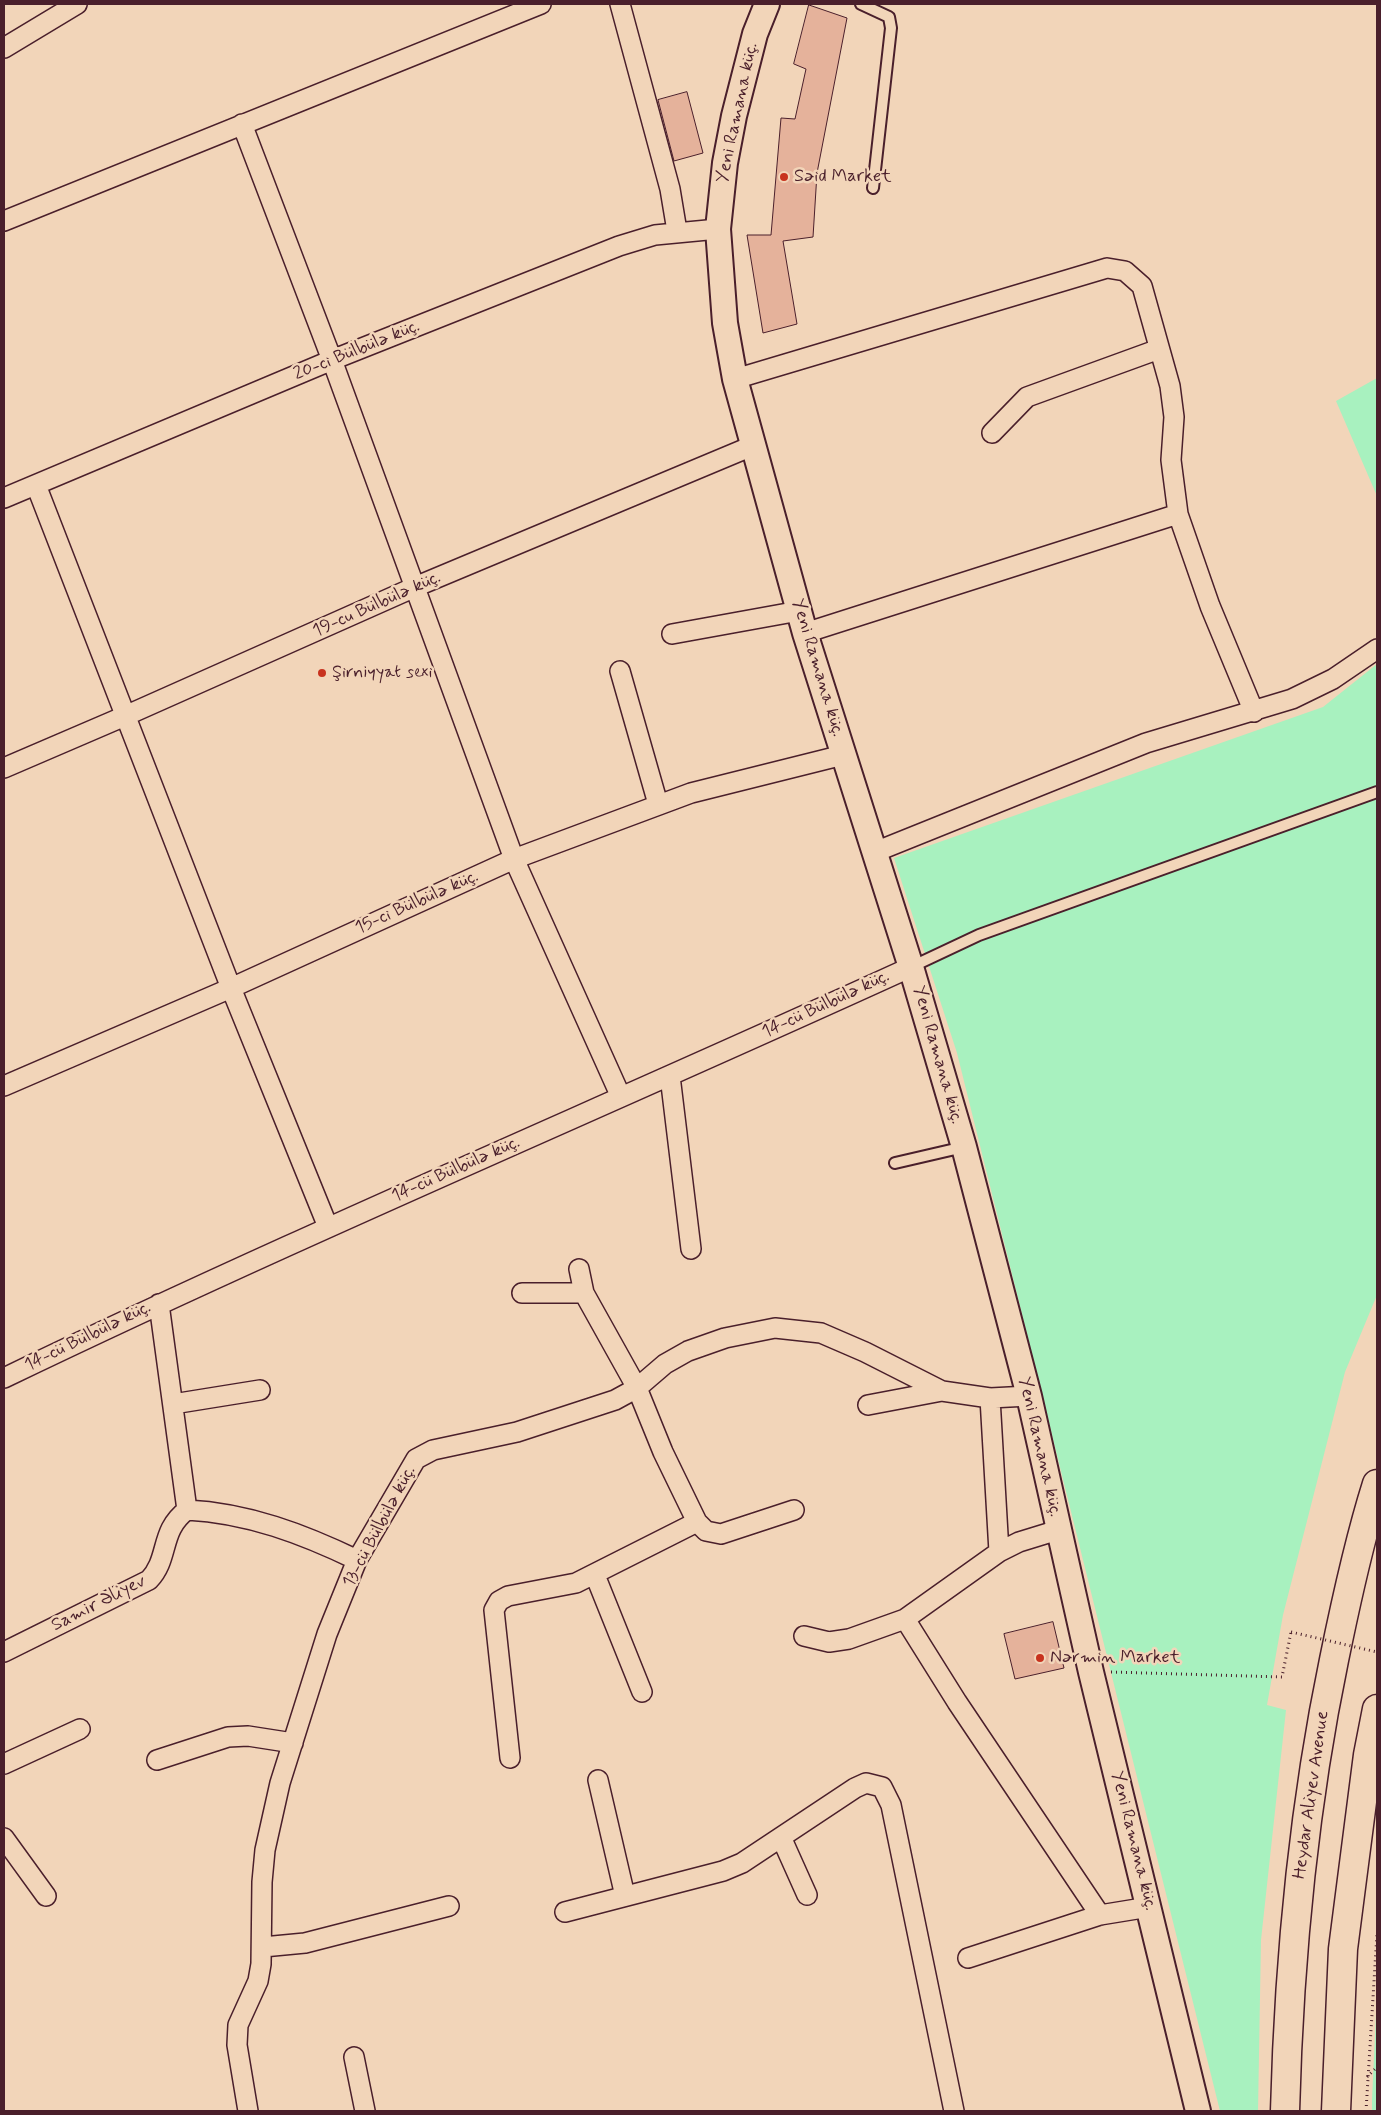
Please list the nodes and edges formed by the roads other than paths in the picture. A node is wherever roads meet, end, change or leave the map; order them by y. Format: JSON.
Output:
{"nodes":[{"id":1,"x":78,"y":4,"type":"edge"},
{"id":2,"x":541,"y":4,"type":"edge"},
{"id":3,"x":620,"y":4,"type":"edge"},
{"id":4,"x":767,"y":4,"type":"edge"},
{"id":5,"x":861,"y":4,"type":"edge"},
{"id":6,"x":5,"y":44,"type":"edge"},
{"id":7,"x":242,"y":124,"type":"junction"},
{"id":8,"x":872,"y":188,"type":"dead end"},
{"id":9,"x":4,"y":221,"type":"edge"},
{"id":10,"x":718,"y":229,"type":"junction"},
{"id":11,"x":677,"y":231,"type":"junction"},
{"id":12,"x":1159,"y":348,"type":"junction"},
{"id":13,"x":332,"y":360,"type":"junction"},
{"id":14,"x":735,"y":379,"type":"junction"},
{"id":15,"x":992,"y":433,"type":"dead end"},
{"id":16,"x":752,"y":446,"type":"junction"},
{"id":17,"x":36,"y":485,"type":"junction"},
{"id":18,"x":4,"y":498,"type":"edge"},
{"id":19,"x":1178,"y":514,"type":"junction"},
{"id":20,"x":415,"y":587,"type":"junction"},
{"id":21,"x":802,"y":622,"type":"junction"},
{"id":22,"x":672,"y":634,"type":"dead end"},
{"id":23,"x":1377,"y":649,"type":"edge"},
{"id":24,"x":620,"y":671,"type":"dead end"},
{"id":25,"x":1254,"y":712,"type":"junction"},
{"id":26,"x":125,"y":716,"type":"junction"},
{"id":27,"x":843,"y":755,"type":"junction"},
{"id":28,"x":4,"y":768,"type":"edge"},
{"id":29,"x":1377,"y":792,"type":"edge"},
{"id":30,"x":658,"y":804,"type":"junction"},
{"id":31,"x":874,"y":852,"type":"junction"},
{"id":32,"x":514,"y":859,"type":"junction"},
{"id":33,"x":911,"y":966,"type":"junction"},
{"id":34,"x":231,"y":988,"type":"junction"},
{"id":35,"x":670,"y":1076,"type":"junction"},
{"id":36,"x":4,"y":1086,"type":"edge"},
{"id":37,"x":621,"y":1096,"type":"junction"},
{"id":38,"x":964,"y":1147,"type":"junction"},
{"id":39,"x":895,"y":1163,"type":"dead end"},
{"id":40,"x":328,"y":1226,"type":"junction"},
{"id":41,"x":691,"y":1249,"type":"dead end"},
{"id":42,"x":579,"y":1269,"type":"dead end"},
{"id":43,"x":522,"y":1293,"type":"dead end"},
{"id":44,"x":584,"y":1293,"type":"junction"},
{"id":45,"x":159,"y":1304,"type":"junction"},
{"id":46,"x":4,"y":1378,"type":"edge"},
{"id":47,"x":637,"y":1388,"type":"junction"},
{"id":48,"x":260,"y":1390,"type":"dead end"},
{"id":49,"x":942,"y":1391,"type":"junction"},
{"id":50,"x":1029,"y":1396,"type":"junction"},
{"id":51,"x":990,"y":1398,"type":"junction"},
{"id":52,"x":174,"y":1404,"type":"junction"},
{"id":53,"x":868,"y":1405,"type":"dead end"},
{"id":54,"x":1377,"y":1484,"type":"edge"},
{"id":55,"x":187,"y":1510,"type":"junction"},
{"id":56,"x":794,"y":1510,"type":"dead end"},
{"id":57,"x":697,"y":1522,"type":"junction"},
{"id":58,"x":1058,"y":1530,"type":"junction"},
{"id":59,"x":999,"y":1552,"type":"junction"},
{"id":60,"x":357,"y":1560,"type":"junction"},
{"id":61,"x":594,"y":1575,"type":"junction"},
{"id":62,"x":905,"y":1618,"type":"junction"},
{"id":63,"x":804,"y":1636,"type":"dead end"},
{"id":64,"x":4,"y":1652,"type":"edge"},
{"id":65,"x":642,"y":1692,"type":"dead end"},
{"id":66,"x":1377,"y":1709,"type":"edge"},
{"id":67,"x":80,"y":1730,"type":"dead end"},
{"id":68,"x":293,"y":1743,"type":"junction"},
{"id":69,"x":510,"y":1758,"type":"dead end"},
{"id":70,"x":157,"y":1760,"type":"dead end"},
{"id":71,"x":4,"y":1764,"type":"edge"},
{"id":72,"x":598,"y":1780,"type":"dead end"},
{"id":73,"x":781,"y":1837,"type":"junction"},
{"id":74,"x":4,"y":1838,"type":"edge"},
{"id":75,"x":807,"y":1895,"type":"dead end"},
{"id":76,"x":46,"y":1896,"type":"dead end"},
{"id":77,"x":624,"y":1896,"type":"junction"},
{"id":78,"x":448,"y":1906,"type":"dead end"},
{"id":79,"x":1149,"y":1906,"type":"junction"},
{"id":80,"x":565,"y":1912,"type":"dead end"},
{"id":81,"x":1100,"y":1914,"type":"junction"},
{"id":82,"x":263,"y":1947,"type":"junction"},
{"id":83,"x":968,"y":1958,"type":"dead end"},
{"id":84,"x":354,"y":2056,"type":"dead end"},
{"id":85,"x":248,"y":2111,"type":"edge"},
{"id":86,"x":365,"y":2111,"type":"edge"},
{"id":87,"x":954,"y":2111,"type":"edge"},
{"id":88,"x":1198,"y":2111,"type":"edge"},
{"id":89,"x":1286,"y":2111,"type":"edge"},
{"id":90,"x":1336,"y":2111,"type":"edge"}],
"edges":[{"from":1,"to":6,"type":"street"},
{"from":2,"to":7,"type":"street"},
{"from":3,"to":11,"type":"street"},
{"from":4,"to":10,"type":"street","name":"Yeni Ramana küç."},
{"from":5,"to":8,"type":"lane"},
{"from":7,"to":9,"type":"street"},
{"from":7,"to":13,"type":"street"},
{"from":10,"to":11,"type":"street","name":"20-ci Bülbülə küç."},
{"from":10,"to":14,"type":"street","name":"Yeni Ramana küç."},
{"from":11,"to":13,"type":"street","name":"20-ci Bülbülə küç."},
{"from":12,"to":14,"type":"street"},
{"from":12,"to":15,"type":"street"},
{"from":12,"to":19,"type":"street"},
{"from":13,"to":17,"type":"street","name":"20-ci Bülbülə küç."},
{"from":13,"to":20,"type":"street"},
{"from":14,"to":16,"type":"street","name":"Yeni Ramana küç."},
{"from":16,"to":20,"type":"street","name":"19-cu Bülbülə küç."},
{"from":16,"to":21,"type":"street","name":"Yeni Ramana küç."},
{"from":17,"to":18,"type":"street","name":"20-ci Bülbülə küç."},
{"from":17,"to":26,"type":"street"},
{"from":19,"to":21,"type":"street"},
{"from":19,"to":25,"type":"street"},
{"from":20,"to":26,"type":"street","name":"19-cu Bülbülə küç."},
{"from":20,"to":32,"type":"street"},
{"from":21,"to":22,"type":"street"},
{"from":21,"to":27,"type":"street","name":"Yeni Ramana küç."},
{"from":23,"to":25,"type":"street"},
{"from":24,"to":30,"type":"street"},
{"from":25,"to":31,"type":"street"},
{"from":26,"to":28,"type":"street","name":"19-cu Bülbülə küç."},
{"from":26,"to":34,"type":"street"},
{"from":27,"to":30,"type":"street","name":"15-ci Bülbülə küç."},
{"from":27,"to":31,"type":"street","name":"Yeni Ramana küç."},
{"from":29,"to":33,"type":"lane"},
{"from":30,"to":32,"type":"street","name":"15-ci Bülbülə küç."},
{"from":31,"to":33,"type":"street","name":"Yeni Ramana küç."},
{"from":32,"to":34,"type":"street","name":"15-ci Bülbülə küç."},
{"from":32,"to":37,"type":"street"},
{"from":33,"to":35,"type":"street","name":"14-cü Bülbülə küç."},
{"from":33,"to":38,"type":"street","name":"Yeni Ramana küç."},
{"from":34,"to":36,"type":"street","name":"15-ci Bülbülə küç."},
{"from":34,"to":40,"type":"street"},
{"from":35,"to":37,"type":"street","name":"14-cü Bülbülə küç."},
{"from":35,"to":41,"type":"street"},
{"from":37,"to":40,"type":"street","name":"14-cü Bülbülə küç."},
{"from":38,"to":39,"type":"lane"},
{"from":38,"to":50,"type":"street","name":"Yeni Ramana küç."},
{"from":40,"to":45,"type":"street","name":"14-cü Bülbülə küç."},
{"from":42,"to":44,"type":"street"},
{"from":43,"to":44,"type":"street"},
{"from":44,"to":47,"type":"street"},
{"from":45,"to":46,"type":"street","name":"14-cü Bülbülə küç."},
{"from":45,"to":52,"type":"street"},
{"from":47,"to":49,"type":"street","name":"13-cü Bülbülə küç."},
{"from":47,"to":57,"type":"street"},
{"from":47,"to":60,"type":"street","name":"13-cü Bülbülə küç."},
{"from":48,"to":52,"type":"street"},
{"from":49,"to":51,"type":"street","name":"13-cü Bülbülə küç."},
{"from":49,"to":53,"type":"street"},
{"from":50,"to":51,"type":"street","name":"13-cü Bülbülə küç."},
{"from":50,"to":58,"type":"street","name":"Yeni Ramana küç."},
{"from":51,"to":59,"type":"street"},
{"from":52,"to":55,"type":"street"},
{"from":54,"to":89,"type":"highway","name":"Heydar Aliyev Avenue"},
{"from":55,"to":60,"type":"street"},
{"from":55,"to":64,"type":"street","name":"Samir Əliyev"},
{"from":56,"to":57,"type":"street"},
{"from":57,"to":61,"type":"street"},
{"from":58,"to":59,"type":"street"},
{"from":58,"to":79,"type":"street","name":"Yeni Ramana küç."},
{"from":59,"to":62,"type":"street"},
{"from":60,"to":68,"type":"street","name":"13-cü Bülbülə küç."},
{"from":61,"to":65,"type":"street"},
{"from":61,"to":69,"type":"street"},
{"from":62,"to":63,"type":"street"},
{"from":62,"to":81,"type":"street"},
{"from":66,"to":90,"type":"highway"},
{"from":67,"to":71,"type":"street"},
{"from":68,"to":70,"type":"street"},
{"from":68,"to":82,"type":"street","name":"13-cü Bülbülə küç."},
{"from":72,"to":77,"type":"street"},
{"from":73,"to":75,"type":"street"},
{"from":73,"to":77,"type":"street"},
{"from":73,"to":87,"type":"street"},
{"from":74,"to":76,"type":"street"},
{"from":77,"to":80,"type":"street"},
{"from":78,"to":82,"type":"street"},
{"from":79,"to":81,"type":"street"},
{"from":79,"to":88,"type":"street","name":"Yeni Ramana küç."},
{"from":81,"to":83,"type":"street"},
{"from":82,"to":85,"type":"street","name":"13-cü Bülbülə küç."},
{"from":84,"to":86,"type":"street"}]}
